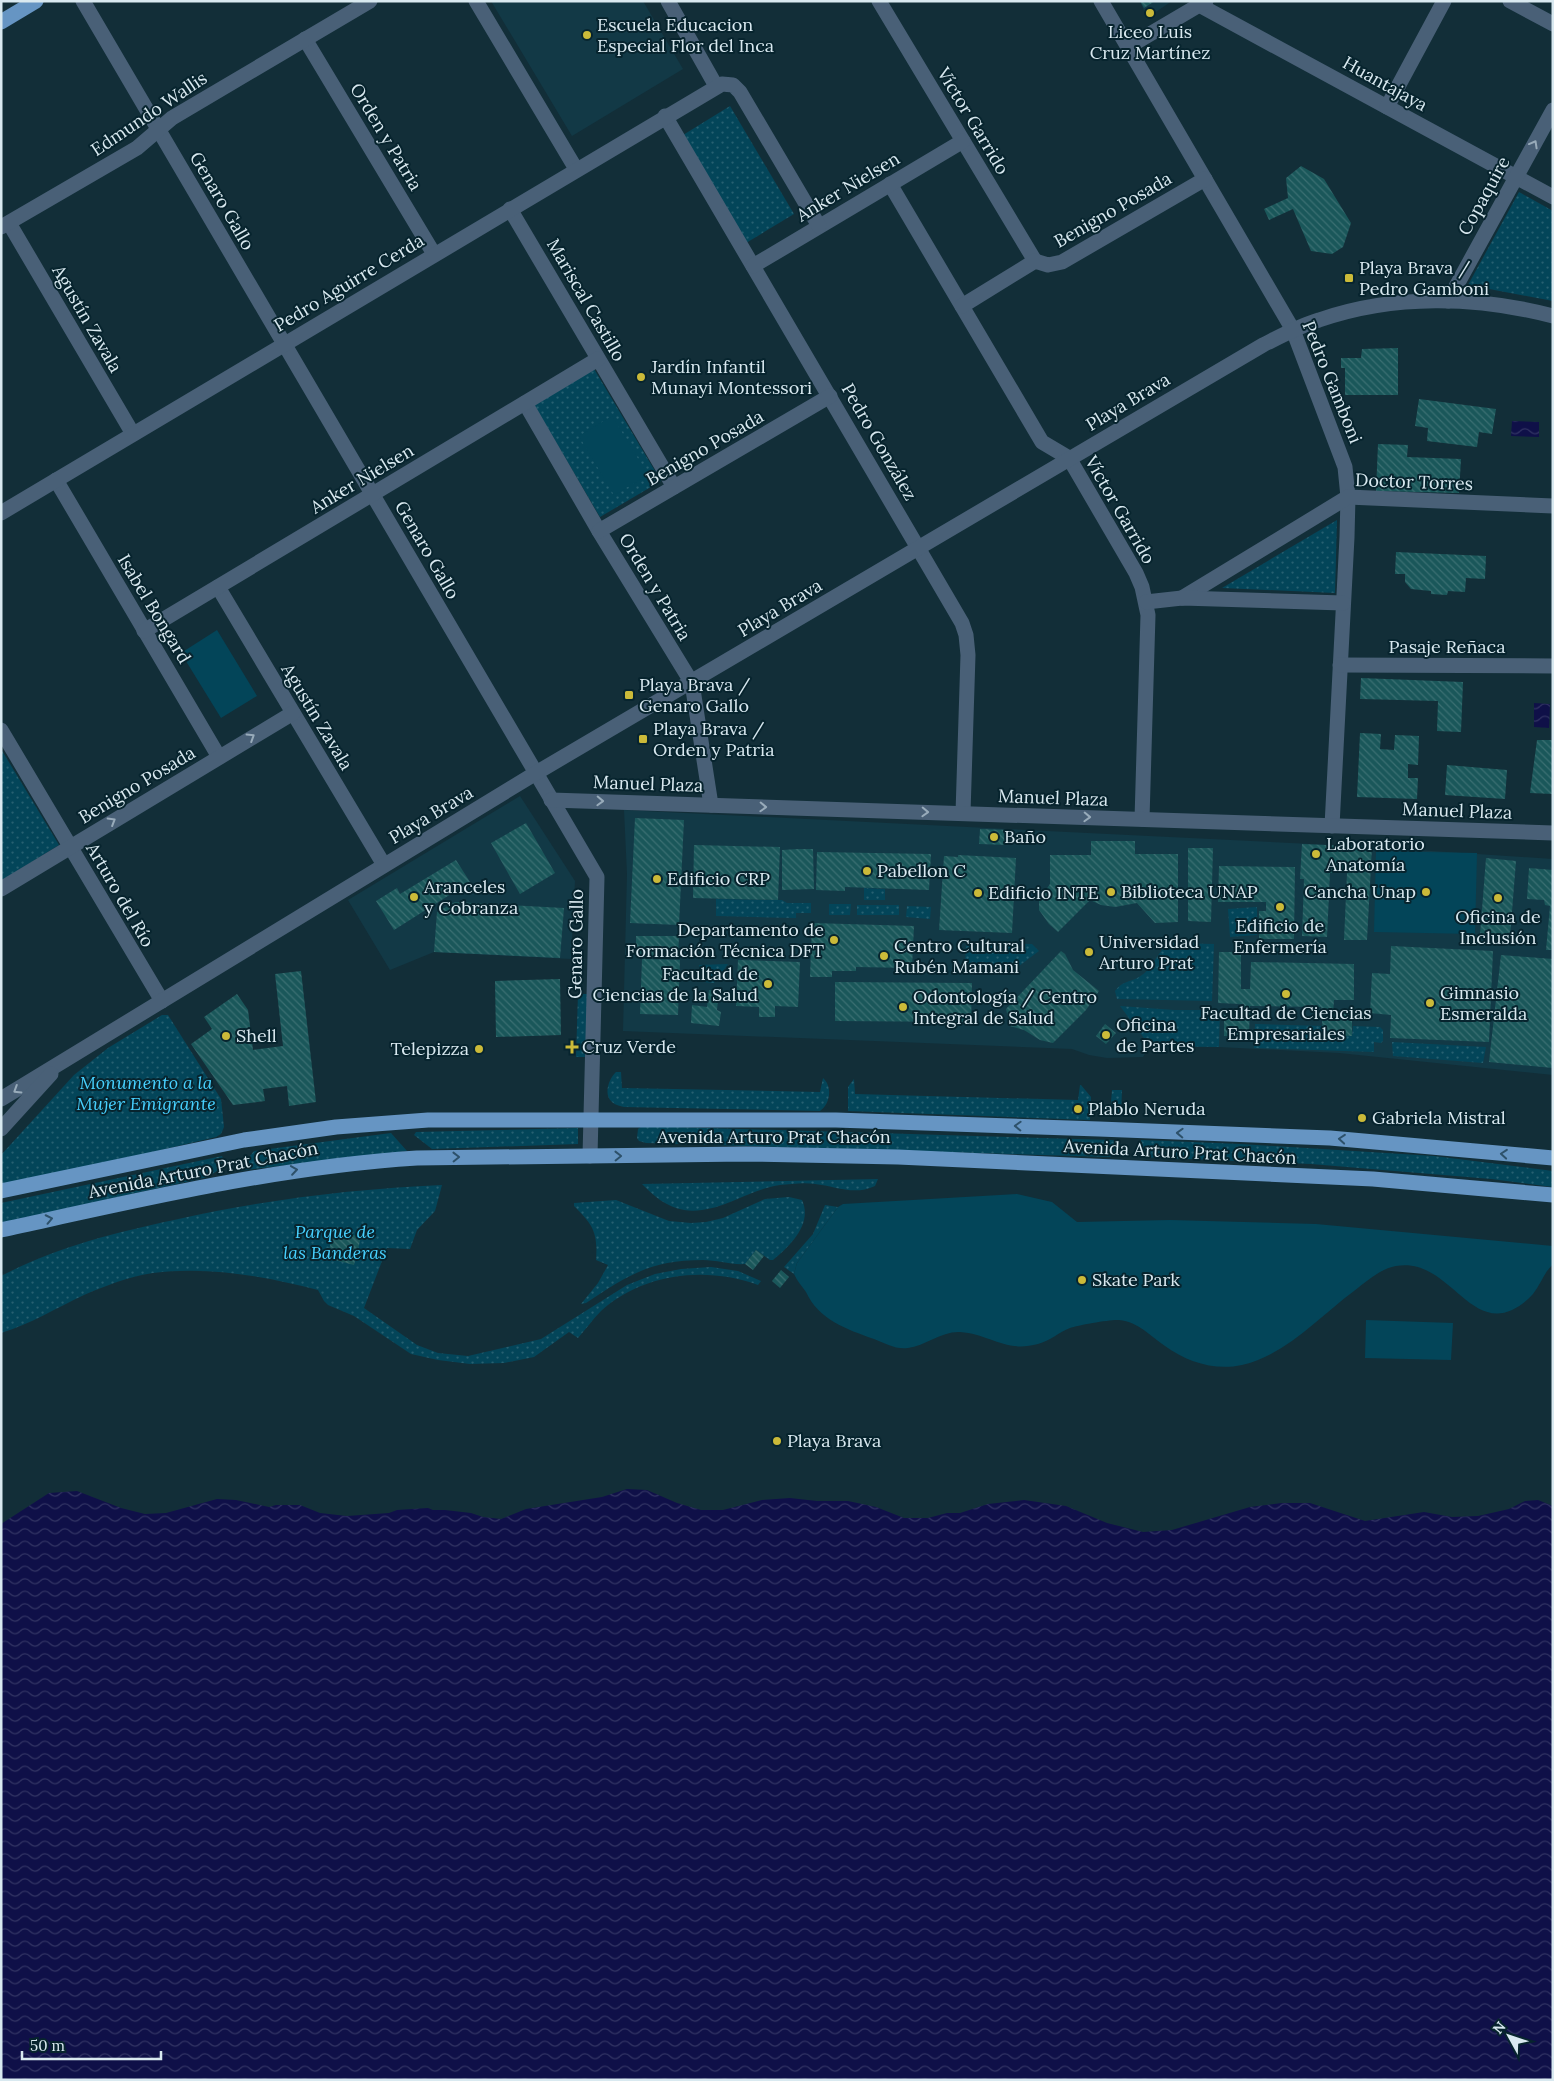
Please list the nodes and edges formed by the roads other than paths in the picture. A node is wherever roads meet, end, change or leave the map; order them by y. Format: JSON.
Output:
{"nodes":[{"id":1,"x":36,"y":1,"type":"edge"},
{"id":2,"x":83,"y":1,"type":"edge"},
{"id":3,"x":370,"y":1,"type":"edge"},
{"id":4,"x":476,"y":1,"type":"edge"},
{"id":5,"x":668,"y":1,"type":"edge"},
{"id":6,"x":1101,"y":1,"type":"edge"},
{"id":7,"x":1444,"y":1,"type":"edge"},
{"id":8,"x":1510,"y":1,"type":"edge"},
{"id":9,"x":880,"y":2,"type":"edge"},
{"id":10,"x":1203,"y":3,"type":"edge"},
{"id":11,"x":1,"y":22,"type":"edge"},
{"id":12,"x":1553,"y":24,"type":"edge"},
{"id":13,"x":305,"y":39,"type":"junction"},
{"id":14,"x":1128,"y":47,"type":"junction"},
{"id":15,"x":716,"y":86,"type":"junction"},
{"id":16,"x":1387,"y":107,"type":"junction"},
{"id":17,"x":1553,"y":110,"type":"edge"},
{"id":18,"x":665,"y":116,"type":"junction"},
{"id":19,"x":158,"y":129,"type":"junction"},
{"id":20,"x":963,"y":141,"type":"junction"},
{"id":21,"x":576,"y":169,"type":"junction"},
{"id":22,"x":1516,"y":177,"type":"junction"},
{"id":23,"x":1205,"y":179,"type":"junction"},
{"id":24,"x":890,"y":184,"type":"junction"},
{"id":25,"x":1553,"y":197,"type":"edge"},
{"id":26,"x":510,"y":209,"type":"junction"},
{"id":27,"x":5,"y":225,"type":"edge"},
{"id":28,"x":819,"y":226,"type":"junction"},
{"id":29,"x":434,"y":254,"type":"junction"},
{"id":30,"x":1035,"y":261,"type":"junction"},
{"id":31,"x":753,"y":266,"type":"junction"},
{"id":32,"x":1448,"y":301,"type":"junction"},
{"id":33,"x":962,"y":306,"type":"junction"},
{"id":34,"x":1553,"y":316,"type":"edge"},
{"id":35,"x":1293,"y":330,"type":"junction"},
{"id":36,"x":284,"y":344,"type":"junction"},
{"id":37,"x":598,"y":359,"type":"junction"},
{"id":38,"x":830,"y":396,"type":"junction"},
{"id":39,"x":525,"y":403,"type":"junction"},
{"id":40,"x":133,"y":434,"type":"junction"},
{"id":41,"x":1069,"y":458,"type":"junction"},
{"id":42,"x":56,"y":480,"type":"junction"},
{"id":43,"x":674,"y":488,"type":"junction"},
{"id":44,"x":372,"y":494,"type":"junction"},
{"id":45,"x":1348,"y":497,"type":"junction"},
{"id":46,"x":1553,"y":506,"type":"edge"},
{"id":47,"x":1,"y":513,"type":"edge"},
{"id":48,"x":599,"y":531,"type":"junction"},
{"id":49,"x":919,"y":547,"type":"junction"},
{"id":50,"x":218,"y":587,"type":"junction"},
{"id":51,"x":1182,"y":598,"type":"junction"},
{"id":52,"x":1146,"y":602,"type":"junction"},
{"id":53,"x":1343,"y":603,"type":"junction"},
{"id":54,"x":144,"y":631,"type":"junction"},
{"id":55,"x":1340,"y":665,"type":"junction"},
{"id":56,"x":1553,"y":666,"type":"edge"},
{"id":57,"x":692,"y":682,"type":"junction"},
{"id":58,"x":293,"y":713,"type":"junction"},
{"id":59,"x":1,"y":730,"type":"edge"},
{"id":60,"x":219,"y":757,"type":"junction"},
{"id":61,"x":536,"y":773,"type":"junction"},
{"id":62,"x":551,"y":800,"type":"junction"},
{"id":63,"x":711,"y":805,"type":"junction"},
{"id":64,"x":963,"y":813,"type":"junction"},
{"id":65,"x":1142,"y":819,"type":"junction"},
{"id":66,"x":1332,"y":826,"type":"junction"},
{"id":67,"x":1553,"y":833,"type":"edge"},
{"id":68,"x":71,"y":848,"type":"junction"},
{"id":69,"x":384,"y":866,"type":"junction"},
{"id":70,"x":1,"y":889,"type":"edge"},
{"id":71,"x":162,"y":1001,"type":"junction"},
{"id":72,"x":62,"y":1062,"type":"junction"},
{"id":73,"x":1,"y":1099,"type":"edge"},
{"id":74,"x":591,"y":1120,"type":"junction"},
{"id":75,"x":1,"y":1129,"type":"edge"},
{"id":76,"x":590,"y":1156,"type":"junction"},
{"id":77,"x":1553,"y":1158,"type":"edge"},
{"id":78,"x":1,"y":1191,"type":"edge"},
{"id":79,"x":1553,"y":1195,"type":"edge"},
{"id":80,"x":1,"y":1230,"type":"edge"}],
"edges":[{"from":1,"to":11,"type":"main road"},
{"from":2,"to":19,"type":"street","name":"Genaro Gallo"},
{"from":3,"to":13,"type":"street","name":"Edmundo Wallis"},
{"from":4,"to":21,"type":"street"},
{"from":5,"to":15,"type":"street"},
{"from":6,"to":14,"type":"street","name":"Pedro Gamboni"},
{"from":7,"to":16,"type":"street"},
{"from":8,"to":12,"type":"street"},
{"from":9,"to":20,"type":"street","name":"Víctor Garrido"},
{"from":10,"to":14,"type":"street"},
{"from":10,"to":16,"type":"street","name":"Huantajaya"},
{"from":13,"to":19,"type":"street","name":"Edmundo Wallis"},
{"from":13,"to":29,"type":"street","name":"Orden y Patria"},
{"from":14,"to":23,"type":"street","name":"Pedro Gamboni"},
{"from":15,"to":18,"type":"street","name":"Pedro Aguirre Cerda"},
{"from":15,"to":28,"type":"street"},
{"from":16,"to":22,"type":"street","name":"Huantajaya"},
{"from":22,"to":17,"type":"street","name":"Copaquire","one_way":true},
{"from":18,"to":21,"type":"street","name":"Pedro Aguirre Cerda"},
{"from":18,"to":31,"type":"street","name":"Pedro González"},
{"from":19,"to":27,"type":"street","name":"Edmundo Wallis"},
{"from":19,"to":36,"type":"street","name":"Genaro Gallo"},
{"from":20,"to":24,"type":"street","name":"Anker Nielsen"},
{"from":20,"to":30,"type":"street","name":"Víctor Garrido"},
{"from":21,"to":26,"type":"street","name":"Pedro Aguirre Cerda"},
{"from":22,"to":25,"type":"street","name":"Huantajaya"},
{"from":22,"to":32,"type":"street","name":"Copaquire"},
{"from":23,"to":30,"type":"street","name":"Benigno Posada"},
{"from":23,"to":35,"type":"street","name":"Pedro Gamboni"},
{"from":24,"to":28,"type":"street","name":"Anker Nielsen"},
{"from":24,"to":33,"type":"street","name":"Víctor Garrido"},
{"from":26,"to":29,"type":"street","name":"Pedro Aguirre Cerda"},
{"from":26,"to":37,"type":"street","name":"Mariscal Castillo"},
{"from":27,"to":40,"type":"street","name":"Agustín Zavala"},
{"from":28,"to":31,"type":"street","name":"Anker Nielsen"},
{"from":29,"to":36,"type":"street","name":"Pedro Aguirre Cerda"},
{"from":30,"to":33,"type":"street"},
{"from":31,"to":38,"type":"street","name":"Pedro González"},
{"from":32,"to":34,"type":"street","name":"Playa Brava"},
{"from":32,"to":35,"type":"street","name":"Playa Brava"},
{"from":33,"to":41,"type":"street","name":"Víctor Garrido"},
{"from":35,"to":41,"type":"street","name":"Playa Brava"},
{"from":35,"to":45,"type":"street","name":"Pedro Gamboni"},
{"from":36,"to":40,"type":"street","name":"Pedro Aguirre Cerda"},
{"from":36,"to":44,"type":"street","name":"Genaro Gallo"},
{"from":37,"to":39,"type":"street","name":"Anker Nielsen"},
{"from":37,"to":43,"type":"street","name":"Mariscal Castillo"},
{"from":38,"to":43,"type":"street","name":"Benigno Posada"},
{"from":38,"to":49,"type":"street","name":"Pedro González"},
{"from":39,"to":44,"type":"street","name":"Anker Nielsen"},
{"from":39,"to":48,"type":"street","name":"Orden y Patria"},
{"from":40,"to":42,"type":"street","name":"Pedro Aguirre Cerda"},
{"from":41,"to":49,"type":"street","name":"Playa Brava"},
{"from":41,"to":52,"type":"street","name":"Víctor Garrido"},
{"from":42,"to":47,"type":"street","name":"Pedro Aguirre Cerda"},
{"from":42,"to":54,"type":"street","name":"Isabel Bongard"},
{"from":43,"to":48,"type":"street","name":"Benigno Posada"},
{"from":44,"to":50,"type":"street","name":"Anker Nielsen"},
{"from":44,"to":61,"type":"street","name":"Genaro Gallo"},
{"from":45,"to":46,"type":"street","name":"Doctor Torres"},
{"from":45,"to":51,"type":"street","name":"Doctor Torres"},
{"from":45,"to":53,"type":"street","name":"Pedro Gamboni"},
{"from":48,"to":57,"type":"street","name":"Orden y Patria"},
{"from":49,"to":57,"type":"street","name":"Playa Brava"},
{"from":49,"to":64,"type":"street","name":"Pedro González"},
{"from":50,"to":54,"type":"street","name":"Anker Nielsen"},
{"from":50,"to":58,"type":"street","name":"Agustín Zavala"},
{"from":51,"to":52,"type":"street"},
{"from":51,"to":53,"type":"street"},
{"from":52,"to":65,"type":"street","name":"Víctor Garrido"},
{"from":53,"to":55,"type":"street","name":"Pedro Gamboni"},
{"from":54,"to":60,"type":"street","name":"Isabel Bongard"},
{"from":55,"to":56,"type":"street","name":"Pasaje Reñaca"},
{"from":55,"to":66,"type":"street","name":"Pedro Gamboni"},
{"from":57,"to":61,"type":"street","name":"Playa Brava"},
{"from":57,"to":63,"type":"street","name":"Orden y Patria"},
{"from":60,"to":58,"type":"street","name":"Benigno Posada","one_way":true},
{"from":58,"to":69,"type":"street","name":"Agustín Zavala"},
{"from":59,"to":68,"type":"street","name":"Arturo del Río"},
{"from":68,"to":60,"type":"street","name":"Benigno Posada","one_way":true},
{"from":61,"to":62,"type":"street","name":"Genaro Gallo"},
{"from":61,"to":69,"type":"street","name":"Playa Brava"},
{"from":62,"to":63,"type":"street","name":"Manuel Plaza","one_way":true},
{"from":62,"to":74,"type":"street","name":"Genaro Gallo"},
{"from":63,"to":64,"type":"street","name":"Manuel Plaza","one_way":true},
{"from":64,"to":65,"type":"street","name":"Manuel Plaza","one_way":true},
{"from":65,"to":66,"type":"street","name":"Manuel Plaza"},
{"from":66,"to":67,"type":"street","name":"Manuel Plaza"},
{"from":68,"to":70,"type":"street","name":"Benigno Posada"},
{"from":68,"to":71,"type":"street","name":"Arturo del Río"},
{"from":69,"to":71,"type":"street","name":"Playa Brava"},
{"from":71,"to":72,"type":"street","name":"Playa Brava"},
{"from":72,"to":73,"type":"street","name":"Playa Brava","one_way":true},
{"from":72,"to":75,"type":"street","name":"Playa Brava"},
{"from":74,"to":76,"type":"street","name":"Genaro Gallo"},
{"from":77,"to":74,"type":"main road","name":"Avenida Arturo Prat Chacón","one_way":true},
{"from":74,"to":78,"type":"main road","name":"Avenida Arturo Prat Chacón"},
{"from":76,"to":79,"type":"main road","name":"Avenida Arturo Prat Chacón","one_way":true},
{"from":80,"to":76,"type":"main road","name":"Avenida Arturo Prat Chacón","one_way":true}]}
